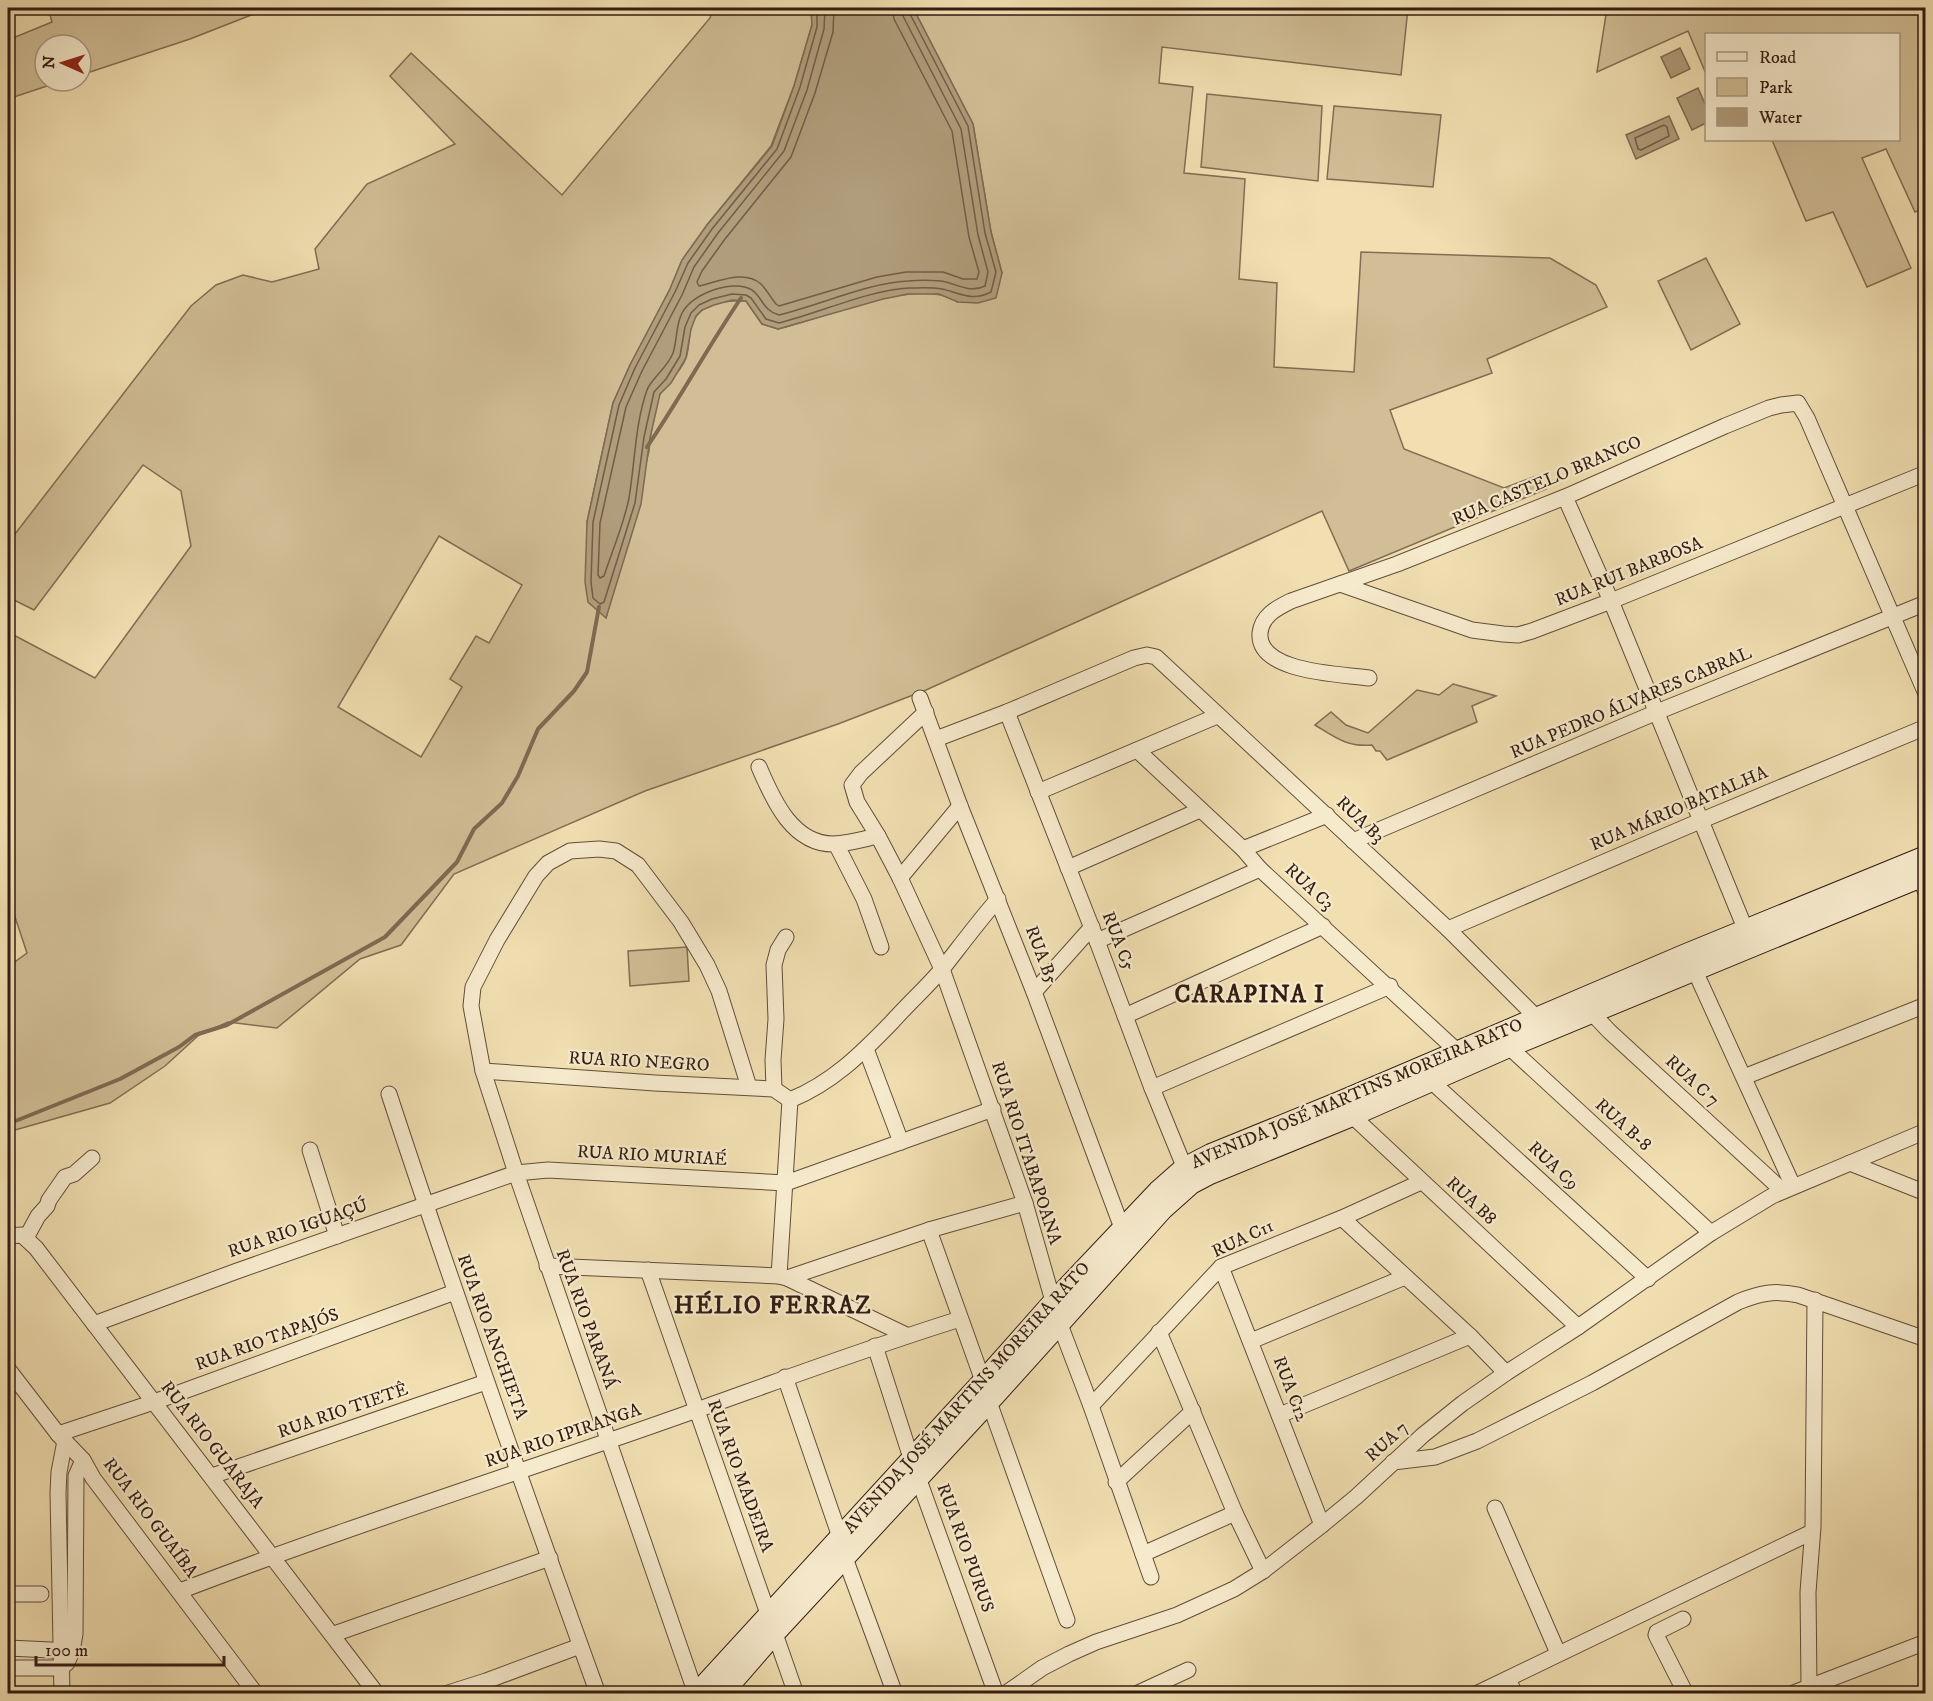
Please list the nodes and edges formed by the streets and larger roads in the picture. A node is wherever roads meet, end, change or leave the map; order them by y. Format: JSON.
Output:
{"nodes":[{"id":1,"x":1926,"y":473,"type":"edge"},
{"id":2,"x":1565,"y":498,"type":"junction"},
{"id":3,"x":1845,"y":506,"type":"junction"},
{"id":4,"x":1340,"y":584,"type":"junction"},
{"id":5,"x":1611,"y":601,"type":"junction"},
{"id":6,"x":1926,"y":603,"type":"edge"},
{"id":7,"x":1892,"y":617,"type":"junction"},
{"id":8,"x":1369,"y":678,"type":"dead end"},
{"id":9,"x":1926,"y":694,"type":"edge"},
{"id":10,"x":1007,"y":712,"type":"junction"},
{"id":11,"x":1657,"y":712,"type":"junction"},
{"id":12,"x":1217,"y":716,"type":"junction"},
{"id":13,"x":1926,"y":727,"type":"edge"},
{"id":14,"x":936,"y":739,"type":"junction"},
{"id":15,"x":1137,"y":750,"type":"junction"},
{"id":16,"x":759,"y":767,"type":"dead end"},
{"id":17,"x":852,"y":785,"type":"joint"},
{"id":18,"x":1038,"y":792,"type":"junction"},
{"id":19,"x":960,"y":806,"type":"junction"},
{"id":20,"x":1200,"y":810,"type":"junction"},
{"id":21,"x":1327,"y":815,"type":"junction"},
{"id":22,"x":1701,"y":821,"type":"junction"},
{"id":23,"x":878,"y":836,"type":"junction"},
{"id":24,"x":1353,"y":841,"type":"junction"},
{"id":25,"x":836,"y":844,"type":"junction"},
{"id":26,"x":1243,"y":849,"type":"junction"},
{"id":27,"x":1926,"y":856,"type":"edge"},
{"id":28,"x":1068,"y":868,"type":"junction"},
{"id":29,"x":1260,"y":868,"type":"junction"},
{"id":30,"x":900,"y":878,"type":"junction"},
{"id":31,"x":1924,"y":881,"type":"edge"},
{"id":32,"x":998,"y":899,"type":"junction"},
{"id":33,"x":1323,"y":926,"type":"junction"},
{"id":34,"x":1448,"y":929,"type":"junction"},
{"id":35,"x":1095,"y":934,"type":"junction"},
{"id":36,"x":786,"y":937,"type":"dead end"},
{"id":37,"x":1749,"y":938,"type":"junction"},
{"id":38,"x":881,"y":947,"type":"dead end"},
{"id":39,"x":942,"y":969,"type":"junction"},
{"id":40,"x":1695,"y":971,"type":"junction"},
{"id":41,"x":1390,"y":986,"type":"junction"},
{"id":42,"x":1034,"y":992,"type":"junction"},
{"id":43,"x":1598,"y":992,"type":"junction"},
{"id":44,"x":1926,"y":1005,"type":"edge"},
{"id":45,"x":1593,"y":1014,"type":"junction"},
{"id":46,"x":1125,"y":1016,"type":"junction"},
{"id":47,"x":1537,"y":1018,"type":"junction"},
{"id":48,"x":1509,"y":1047,"type":"junction"},
{"id":49,"x":866,"y":1049,"type":"junction"},
{"id":50,"x":1458,"y":1051,"type":"junction"},
{"id":51,"x":483,"y":1071,"type":"junction"},
{"id":52,"x":1744,"y":1077,"type":"junction"},
{"id":53,"x":1431,"y":1081,"type":"junction"},
{"id":54,"x":749,"y":1087,"type":"junction"},
{"id":55,"x":1152,"y":1088,"type":"junction"},
{"id":56,"x":774,"y":1089,"type":"junction"},
{"id":57,"x":389,"y":1094,"type":"dead end"},
{"id":58,"x":790,"y":1100,"type":"junction"},
{"id":59,"x":993,"y":1109,"type":"junction"},
{"id":60,"x":1346,"y":1109,"type":"junction"},
{"id":61,"x":1926,"y":1131,"type":"edge"},
{"id":62,"x":901,"y":1142,"type":"junction"},
{"id":63,"x":310,"y":1150,"type":"dead end"},
{"id":64,"x":92,"y":1158,"type":"dead end"},
{"id":65,"x":1851,"y":1163,"type":"junction"},
{"id":66,"x":516,"y":1173,"type":"junction"},
{"id":67,"x":1188,"y":1176,"type":"junction"},
{"id":68,"x":1421,"y":1182,"type":"junction"},
{"id":69,"x":786,"y":1183,"type":"junction"},
{"id":70,"x":1788,"y":1189,"type":"junction"},
{"id":71,"x":1926,"y":1193,"type":"edge"},
{"id":72,"x":1025,"y":1203,"type":"junction"},
{"id":73,"x":426,"y":1206,"type":"junction"},
{"id":74,"x":1342,"y":1218,"type":"junction"},
{"id":75,"x":1122,"y":1228,"type":"junction"},
{"id":76,"x":929,"y":1230,"type":"junction"},
{"id":77,"x":1711,"y":1233,"type":"junction"},
{"id":78,"x":8,"y":1236,"type":"edge"},
{"id":79,"x":337,"y":1236,"type":"junction"},
{"id":80,"x":26,"y":1238,"type":"junction"},
{"id":81,"x":546,"y":1266,"type":"junction"},
{"id":82,"x":1221,"y":1267,"type":"junction"},
{"id":83,"x":648,"y":1270,"type":"junction"},
{"id":84,"x":783,"y":1277,"type":"junction"},
{"id":85,"x":1405,"y":1277,"type":"junction"},
{"id":86,"x":1648,"y":1279,"type":"junction"},
{"id":87,"x":455,"y":1292,"type":"junction"},
{"id":88,"x":1815,"y":1300,"type":"junction"},
{"id":89,"x":1053,"y":1302,"type":"junction"},
{"id":90,"x":960,"y":1319,"type":"junction"},
{"id":91,"x":1059,"y":1322,"type":"junction"},
{"id":92,"x":94,"y":1324,"type":"junction"},
{"id":93,"x":1578,"y":1327,"type":"junction"},
{"id":94,"x":1159,"y":1332,"type":"junction"},
{"id":95,"x":906,"y":1335,"type":"junction"},
{"id":96,"x":1470,"y":1336,"type":"junction"},
{"id":97,"x":1926,"y":1339,"type":"edge"},
{"id":98,"x":1251,"y":1341,"type":"junction"},
{"id":99,"x":875,"y":1346,"type":"junction"},
{"id":100,"x":8,"y":1369,"type":"edge"},
{"id":101,"x":1506,"y":1373,"type":"junction"},
{"id":102,"x":785,"y":1377,"type":"junction"},
{"id":103,"x":983,"y":1381,"type":"junction"},
{"id":104,"x":486,"y":1382,"type":"junction"},
{"id":105,"x":989,"y":1401,"type":"junction"},
{"id":106,"x":154,"y":1402,"type":"junction"},
{"id":107,"x":1091,"y":1406,"type":"junction"},
{"id":108,"x":696,"y":1410,"type":"junction"},
{"id":109,"x":1193,"y":1411,"type":"junction"},
{"id":110,"x":1280,"y":1415,"type":"junction"},
{"id":111,"x":62,"y":1437,"type":"junction"},
{"id":112,"x":609,"y":1440,"type":"junction"},
{"id":113,"x":911,"y":1458,"type":"junction"},
{"id":114,"x":82,"y":1460,"type":"junction"},
{"id":115,"x":1393,"y":1462,"type":"junction"},
{"id":116,"x":519,"y":1471,"type":"junction"},
{"id":117,"x":59,"y":1472,"type":"junction"},
{"id":118,"x":76,"y":1476,"type":"junction"},
{"id":119,"x":212,"y":1476,"type":"junction"},
{"id":120,"x":919,"y":1476,"type":"junction"},
{"id":121,"x":93,"y":1478,"type":"junction"},
{"id":122,"x":1116,"y":1482,"type":"junction"},
{"id":123,"x":1495,"y":1508,"type":"dead end"},
{"id":124,"x":1235,"y":1513,"type":"junction"},
{"id":125,"x":1322,"y":1525,"type":"junction"},
{"id":126,"x":1812,"y":1532,"type":"junction"},
{"id":127,"x":840,"y":1537,"type":"junction"},
{"id":128,"x":1143,"y":1554,"type":"junction"},
{"id":129,"x":273,"y":1555,"type":"junction"},
{"id":130,"x":550,"y":1558,"type":"junction"},
{"id":131,"x":845,"y":1558,"type":"junction"},
{"id":132,"x":1263,"y":1571,"type":"junction"},
{"id":133,"x":1151,"y":1577,"type":"dead end"},
{"id":134,"x":180,"y":1591,"type":"junction"},
{"id":135,"x":8,"y":1594,"type":"edge"},
{"id":136,"x":41,"y":1594,"type":"dead end"},
{"id":137,"x":1683,"y":1619,"type":"dead end"},
{"id":138,"x":1067,"y":1620,"type":"dead end"},
{"id":139,"x":772,"y":1624,"type":"junction"},
{"id":140,"x":334,"y":1634,"type":"junction"},
{"id":141,"x":1926,"y":1642,"type":"edge"},
{"id":142,"x":580,"y":1646,"type":"junction"},
{"id":143,"x":8,"y":1648,"type":"edge"},
{"id":144,"x":67,"y":1651,"type":"junction"},
{"id":145,"x":1558,"y":1653,"type":"junction"},
{"id":146,"x":8,"y":1668,"type":"edge"},
{"id":147,"x":61,"y":1668,"type":"junction"},
{"id":148,"x":1188,"y":1670,"type":"dead end"},
{"id":149,"x":1508,"y":1679,"type":"junction"},
{"id":150,"x":1810,"y":1689,"type":"edge"},
{"id":151,"x":1141,"y":1693,"type":"edge"},
{"id":152,"x":62,"y":1694,"type":"edge"},
{"id":153,"x":256,"y":1694,"type":"edge"},
{"id":154,"x":377,"y":1694,"type":"edge"},
{"id":155,"x":445,"y":1694,"type":"edge"},
{"id":156,"x":598,"y":1694,"type":"edge"},
{"id":157,"x":696,"y":1694,"type":"edge"},
{"id":158,"x":722,"y":1694,"type":"edge"},
{"id":159,"x":796,"y":1694,"type":"edge"},
{"id":160,"x":895,"y":1694,"type":"edge"},
{"id":161,"x":996,"y":1694,"type":"edge"},
{"id":162,"x":1005,"y":1694,"type":"edge"},
{"id":163,"x":1476,"y":1694,"type":"edge"},
{"id":164,"x":1515,"y":1694,"type":"edge"},
{"id":165,"x":1686,"y":1694,"type":"edge"},
{"id":166,"x":1791,"y":1694,"type":"edge"}],
"edges":[{"from":1,"to":3,"type":"street","name":"RUA RUI BARBOSA"},
{"from":2,"to":3,"type":"street","name":"RUA CASTELO BRANCO"},
{"from":2,"to":4,"type":"street","name":"RUA CASTELO BRANCO"},
{"from":2,"to":5,"type":"street"},
{"from":3,"to":5,"type":"street","name":"RUA RUI BARBOSA"},
{"from":3,"to":7,"type":"street"},
{"from":4,"to":5,"type":"street","name":"RUA RUI BARBOSA"},
{"from":4,"to":8,"type":"street","name":"RUA CASTELO BRANCO"},
{"from":5,"to":11,"type":"street"},
{"from":6,"to":7,"type":"street","name":"RUA PEDRO ÁLVARES CABRAL"},
{"from":7,"to":9,"type":"street"},
{"from":7,"to":11,"type":"street","name":"RUA PEDRO ÁLVARES CABRAL"},
{"from":10,"to":12,"type":"street","name":"RUA B3"},
{"from":10,"to":14,"type":"street"},
{"from":10,"to":18,"type":"street","name":"RUA C5"},
{"from":11,"to":22,"type":"street"},
{"from":11,"to":24,"type":"street","name":"RUA PEDRO ÁLVARES CABRAL"},
{"from":12,"to":15,"type":"street"},
{"from":12,"to":21,"type":"street","name":"RUA B3"},
{"from":13,"to":22,"type":"street","name":"RUA MÁRIO BATALHA"},
{"from":14,"to":17,"type":"street","name":"RUA B5"},
{"from":14,"to":19,"type":"street","name":"RUA B5"},
{"from":15,"to":18,"type":"street"},
{"from":15,"to":20,"type":"street","name":"RUA C3"},
{"from":16,"to":25,"type":"street"},
{"from":17,"to":23,"type":"street","name":"RUA RIO ITABAPOANA"},
{"from":18,"to":28,"type":"street","name":"RUA C5"},
{"from":19,"to":30,"type":"street"},
{"from":19,"to":32,"type":"street","name":"RUA B5"},
{"from":20,"to":26,"type":"street","name":"RUA C3"},
{"from":20,"to":28,"type":"street"},
{"from":21,"to":24,"type":"street","name":"RUA B3"},
{"from":21,"to":26,"type":"street"},
{"from":22,"to":34,"type":"street","name":"RUA MÁRIO BATALHA"},
{"from":22,"to":37,"type":"street"},
{"from":23,"to":25,"type":"street"},
{"from":23,"to":30,"type":"street","name":"RUA RIO ITABAPOANA"},
{"from":24,"to":34,"type":"street","name":"RUA B3"},
{"from":25,"to":38,"type":"street"},
{"from":26,"to":29,"type":"street","name":"RUA C3"},
{"from":27,"to":37,"type":"street","name":"AVENIDA JOSÉ MARTINS MOREIRA RATO"},
{"from":28,"to":35,"type":"street","name":"RUA C5"},
{"from":29,"to":33,"type":"street","name":"RUA C3"},
{"from":29,"to":35,"type":"street"},
{"from":30,"to":39,"type":"street","name":"RUA RIO ITABAPOANA"},
{"from":31,"to":37,"type":"street","name":"AVENIDA JOSÉ MARTINS MOREIRA RATO"},
{"from":32,"to":39,"type":"street"},
{"from":32,"to":42,"type":"street","name":"RUA B5"},
{"from":33,"to":41,"type":"street","name":"RUA C3"},
{"from":33,"to":46,"type":"street"},
{"from":34,"to":47,"type":"street","name":"RUA B3"},
{"from":35,"to":42,"type":"street"},
{"from":35,"to":46,"type":"street","name":"RUA C5"},
{"from":36,"to":56,"type":"street"},
{"from":37,"to":40,"type":"street","name":"AVENIDA JOSÉ MARTINS MOREIRA RATO"},
{"from":37,"to":43,"type":"street","name":"AVENIDA JOSÉ MARTINS MOREIRA RATO"},
{"from":39,"to":49,"type":"street"},
{"from":39,"to":59,"type":"street","name":"RUA RIO ITABAPOANA"},
{"from":40,"to":45,"type":"street","name":"AVENIDA JOSÉ MARTINS MOREIRA RATO"},
{"from":40,"to":52,"type":"street"},
{"from":41,"to":50,"type":"street","name":"RUA C3"},
{"from":41,"to":55,"type":"street"},
{"from":42,"to":75,"type":"street","name":"RUA B5"},
{"from":43,"to":45,"type":"street"},
{"from":43,"to":47,"type":"street","name":"AVENIDA JOSÉ MARTINS MOREIRA RATO"},
{"from":44,"to":52,"type":"street"},
{"from":45,"to":48,"type":"street","name":"AVENIDA JOSÉ MARTINS MOREIRA RATO"},
{"from":45,"to":70,"type":"street","name":"RUA C 7"},
{"from":46,"to":55,"type":"street","name":"RUA C5"},
{"from":47,"to":50,"type":"street","name":"AVENIDA JOSÉ MARTINS MOREIRA RATO"},
{"from":48,"to":53,"type":"street","name":"AVENIDA JOSÉ MARTINS MOREIRA RATO"},
{"from":48,"to":77,"type":"street","name":"RUA B-8"},
{"from":49,"to":58,"type":"street"},
{"from":49,"to":62,"type":"street"},
{"from":50,"to":60,"type":"street","name":"AVENIDA JOSÉ MARTINS MOREIRA RATO"},
{"from":51,"to":54,"type":"street","name":"RUA RIO NEGRO"},
{"from":51,"to":54,"type":"street","name":"RUA RIO PARANÁ"},
{"from":51,"to":66,"type":"street","name":"RUA RIO PARANÁ"},
{"from":52,"to":70,"type":"street"},
{"from":53,"to":60,"type":"street","name":"AVENIDA JOSÉ MARTINS MOREIRA RATO"},
{"from":53,"to":86,"type":"street","name":"RUA C9"},
{"from":54,"to":56,"type":"street","name":"RUA RIO NEGRO"},
{"from":55,"to":67,"type":"street","name":"RUA C5"},
{"from":56,"to":58,"type":"street","name":"RUA RIO NEGRO"},
{"from":57,"to":73,"type":"street","name":"RUA RIO ANCHIETA"},
{"from":58,"to":69,"type":"street"},
{"from":59,"to":62,"type":"street"},
{"from":59,"to":72,"type":"street","name":"RUA RIO ITABAPOANA"},
{"from":60,"to":67,"type":"street","name":"AVENIDA JOSÉ MARTINS MOREIRA RATO"},
{"from":60,"to":68,"type":"street","name":"RUA B8"},
{"from":61,"to":65,"type":"street","name":"RUA 7"},
{"from":62,"to":69,"type":"street"},
{"from":63,"to":79,"type":"street"},
{"from":64,"to":80,"type":"street"},
{"from":65,"to":70,"type":"street","name":"RUA 7"},
{"from":65,"to":71,"type":"street"},
{"from":66,"to":69,"type":"street","name":"RUA RIO MURIAÉ"},
{"from":66,"to":73,"type":"street","name":"RUA RIO IGUAÇÚ"},
{"from":66,"to":81,"type":"street","name":"RUA RIO PARANÁ"},
{"from":67,"to":75,"type":"street","name":"AVENIDA JOSÉ MARTINS MOREIRA RATO"},
{"from":67,"to":91,"type":"street","name":"AVENIDA JOSÉ MARTINS MOREIRA RATO"},
{"from":68,"to":74,"type":"street","name":"RUA C11"},
{"from":68,"to":93,"type":"street","name":"RUA B8"},
{"from":69,"to":84,"type":"street"},
{"from":70,"to":77,"type":"street","name":"RUA 7"},
{"from":72,"to":76,"type":"street"},
{"from":72,"to":89,"type":"street","name":"RUA RIO ITABAPOANA"},
{"from":73,"to":79,"type":"street","name":"RUA RIO IGUAÇÚ"},
{"from":73,"to":87,"type":"street","name":"RUA RIO ANCHIETA"},
{"from":74,"to":82,"type":"street","name":"RUA C11"},
{"from":74,"to":85,"type":"street"},
{"from":75,"to":89,"type":"street","name":"AVENIDA JOSÉ MARTINS MOREIRA RATO"},
{"from":76,"to":84,"type":"street"},
{"from":76,"to":90,"type":"street"},
{"from":77,"to":86,"type":"street","name":"RUA 7"},
{"from":78,"to":80,"type":"street"},
{"from":79,"to":92,"type":"street","name":"RUA RIO IGUAÇÚ"},
{"from":80,"to":92,"type":"street","name":"RUA RIO GUARAJA"},
{"from":81,"to":83,"type":"street"},
{"from":81,"to":112,"type":"street","name":"RUA RIO PARANÁ"},
{"from":82,"to":94,"type":"street","name":"RUA C11"},
{"from":82,"to":98,"type":"street","name":"RUA C12"},
{"from":83,"to":84,"type":"street"},
{"from":83,"to":108,"type":"street","name":"RUA RIO MADEIRA"},
{"from":84,"to":95,"type":"street"},
{"from":85,"to":96,"type":"street"},
{"from":85,"to":98,"type":"street"},
{"from":86,"to":93,"type":"street","name":"RUA 7"},
{"from":87,"to":104,"type":"street","name":"RUA RIO ANCHIETA"},
{"from":87,"to":106,"type":"street","name":"RUA RIO TAPAJÓS"},
{"from":88,"to":97,"type":"street"},
{"from":88,"to":115,"type":"street"},
{"from":88,"to":126,"type":"street"},
{"from":89,"to":91,"type":"street","name":"RUA RIO ITABAPOANA"},
{"from":89,"to":103,"type":"street","name":"AVENIDA JOSÉ MARTINS MOREIRA RATO"},
{"from":90,"to":95,"type":"street","name":"RUA RIO IPIRANGA"},
{"from":90,"to":103,"type":"street"},
{"from":91,"to":105,"type":"street","name":"AVENIDA JOSÉ MARTINS MOREIRA RATO"},
{"from":91,"to":107,"type":"street","name":"RUA RIO ITABAPOANA"},
{"from":92,"to":106,"type":"street","name":"RUA RIO GUARAJA"},
{"from":93,"to":101,"type":"street","name":"RUA 7"},
{"from":94,"to":107,"type":"street","name":"RUA C11"},
{"from":94,"to":109,"type":"street"},
{"from":95,"to":99,"type":"street","name":"RUA RIO IPIRANGA"},
{"from":96,"to":101,"type":"street"},
{"from":96,"to":110,"type":"street"},
{"from":98,"to":110,"type":"street","name":"RUA C12"},
{"from":99,"to":102,"type":"street","name":"RUA RIO IPIRANGA"},
{"from":99,"to":113,"type":"street","name":"RUA RIO PURUS"},
{"from":100,"to":111,"type":"street","name":"RUA RIO GUAÍBA"},
{"from":101,"to":115,"type":"street","name":"RUA 7"},
{"from":102,"to":108,"type":"street","name":"RUA RIO IPIRANGA"},
{"from":102,"to":127,"type":"street"},
{"from":103,"to":113,"type":"street","name":"AVENIDA JOSÉ MARTINS MOREIRA RATO"},
{"from":104,"to":116,"type":"street","name":"RUA RIO ANCHIETA"},
{"from":104,"to":119,"type":"street","name":"RUA RIO TIETÊ"},
{"from":105,"to":120,"type":"street","name":"AVENIDA JOSÉ MARTINS MOREIRA RATO"},
{"from":105,"to":138,"type":"street"},
{"from":106,"to":111,"type":"street","name":"RUA RIO TAPAJÓS"},
{"from":106,"to":119,"type":"street","name":"RUA RIO GUARAJA"},
{"from":107,"to":122,"type":"street","name":"RUA RIO ITABAPOANA"},
{"from":108,"to":112,"type":"street","name":"RUA RIO IPIRANGA"},
{"from":108,"to":139,"type":"street","name":"RUA RIO MADEIRA"},
{"from":109,"to":122,"type":"street"},
{"from":109,"to":124,"type":"street"},
{"from":110,"to":125,"type":"street","name":"RUA C12"},
{"from":111,"to":114,"type":"street","name":"RUA RIO GUAÍBA"},
{"from":111,"to":117,"type":"street"},
{"from":112,"to":116,"type":"street","name":"RUA RIO IPIRANGA"},
{"from":112,"to":157,"type":"street","name":"RUA RIO PARANÁ"},
{"from":113,"to":120,"type":"street","name":"RUA RIO PURUS"},
{"from":113,"to":127,"type":"street","name":"AVENIDA JOSÉ MARTINS MOREIRA RATO"},
{"from":114,"to":118,"type":"street"},
{"from":114,"to":121,"type":"street","name":"RUA RIO GUAÍBA"},
{"from":115,"to":125,"type":"street","name":"RUA 7"},
{"from":116,"to":129,"type":"street","name":"RUA RIO IPIRANGA"},
{"from":116,"to":130,"type":"street","name":"RUA RIO ANCHIETA"},
{"from":117,"to":118,"type":"street"},
{"from":117,"to":144,"type":"street"},
{"from":118,"to":121,"type":"street"},
{"from":118,"to":144,"type":"street"},
{"from":119,"to":129,"type":"street","name":"RUA RIO GUARAJA"},
{"from":120,"to":131,"type":"street","name":"AVENIDA JOSÉ MARTINS MOREIRA RATO"},
{"from":120,"to":161,"type":"street","name":"RUA RIO PURUS"},
{"from":121,"to":134,"type":"street","name":"RUA RIO GUAÍBA"},
{"from":122,"to":128,"type":"street","name":"RUA RIO ITABAPOANA"},
{"from":123,"to":145,"type":"street"},
{"from":124,"to":128,"type":"street"},
{"from":124,"to":132,"type":"street"},
{"from":125,"to":132,"type":"street","name":"RUA 7"},
{"from":126,"to":145,"type":"street"},
{"from":126,"to":150,"type":"street"},
{"from":127,"to":139,"type":"street","name":"AVENIDA JOSÉ MARTINS MOREIRA RATO"},
{"from":128,"to":133,"type":"street","name":"RUA RIO ITABAPOANA"},
{"from":129,"to":134,"type":"street","name":"RUA RIO IPIRANGA"},
{"from":129,"to":140,"type":"street","name":"RUA RIO GUARAJA"},
{"from":130,"to":140,"type":"street"},
{"from":130,"to":142,"type":"street","name":"RUA RIO ANCHIETA"},
{"from":131,"to":139,"type":"street","name":"AVENIDA JOSÉ MARTINS MOREIRA RATO"},
{"from":131,"to":160,"type":"street"},
{"from":132,"to":162,"type":"street","name":"RUA 7"},
{"from":134,"to":153,"type":"street","name":"RUA RIO GUAÍBA"},
{"from":135,"to":136,"type":"street"},
{"from":137,"to":165,"type":"street"},
{"from":139,"to":157,"type":"street","name":"AVENIDA JOSÉ MARTINS MOREIRA RATO"},
{"from":139,"to":158,"type":"street","name":"AVENIDA JOSÉ MARTINS MOREIRA RATO"},
{"from":139,"to":159,"type":"street","name":"RUA RIO MADEIRA"},
{"from":140,"to":154,"type":"street","name":"RUA RIO GUARAJA"},
{"from":141,"to":150,"type":"street"},
{"from":142,"to":155,"type":"street"},
{"from":142,"to":156,"type":"street","name":"RUA RIO ANCHIETA"},
{"from":143,"to":144,"type":"street"},
{"from":144,"to":147,"type":"street"},
{"from":145,"to":149,"type":"street"},
{"from":146,"to":147,"type":"street"},
{"from":147,"to":152,"type":"street"},
{"from":148,"to":151,"type":"street"},
{"from":149,"to":163,"type":"street"},
{"from":149,"to":164,"type":"street"},
{"from":150,"to":166,"type":"street"}]}
